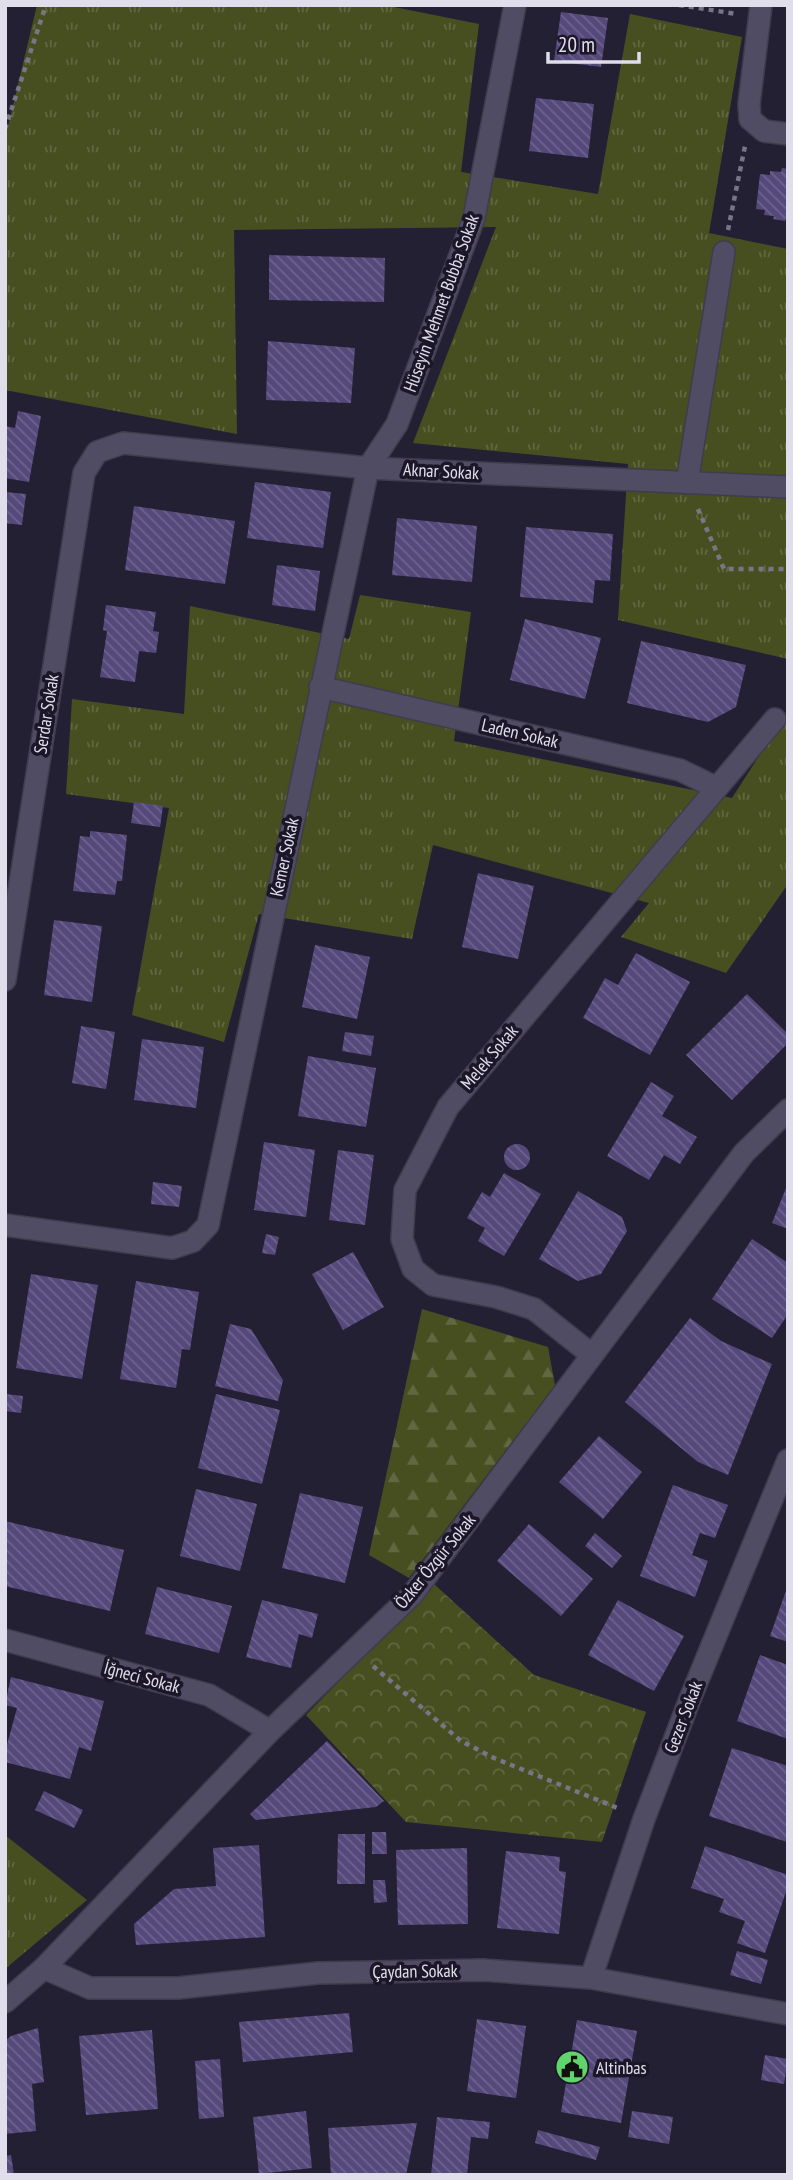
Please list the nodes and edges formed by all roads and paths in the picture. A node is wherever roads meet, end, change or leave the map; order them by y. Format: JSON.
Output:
{"nodes":[{"id":1,"x":46,"y":5,"type":"edge"},
{"id":2,"x":515,"y":5,"type":"edge"},
{"id":3,"x":679,"y":5,"type":"edge"},
{"id":4,"x":760,"y":11,"type":"edge"},
{"id":5,"x":750,"y":119,"type":"junction"},
{"id":6,"x":5,"y":129,"type":"edge"},
{"id":7,"x":788,"y":134,"type":"edge"},
{"id":8,"x":724,"y":251,"type":"joint"},
{"id":9,"x":97,"y":452,"type":"joint"},
{"id":10,"x":368,"y":468,"type":"junction"},
{"id":11,"x":687,"y":483,"type":"junction"},
{"id":12,"x":788,"y":486,"type":"edge"},
{"id":13,"x":788,"y":569,"type":"edge"},
{"id":14,"x":320,"y":687,"type":"junction"},
{"id":15,"x":775,"y":719,"type":"dead end"},
{"id":16,"x":716,"y":788,"type":"junction"},
{"id":17,"x":5,"y":980,"type":"edge"},
{"id":18,"x":788,"y":1110,"type":"edge"},
{"id":19,"x":5,"y":1225,"type":"edge"},
{"id":20,"x":592,"y":1355,"type":"junction"},
{"id":21,"x":788,"y":1460,"type":"edge"},
{"id":22,"x":5,"y":1640,"type":"edge"},
{"id":23,"x":355,"y":1650,"type":"junction"},
{"id":24,"x":270,"y":1731,"type":"junction"},
{"id":25,"x":644,"y":1819,"type":"junction"},
{"id":26,"x":44,"y":1968,"type":"junction"},
{"id":27,"x":590,"y":1979,"type":"junction"},
{"id":28,"x":5,"y":2002,"type":"edge"},
{"id":29,"x":788,"y":2014,"type":"edge"}],
"edges":[{"from":1,"to":6,"type":"path"},
{"from":2,"to":10,"type":"street","name":"Hüseyin Mehmet Bubba Sokak"},
{"from":3,"to":4,"type":"path"},
{"from":4,"to":5,"type":"street"},
{"from":5,"to":7,"type":"street"},
{"from":5,"to":8,"type":"path"},
{"from":8,"to":11,"type":"street"},
{"from":9,"to":10,"type":"street","name":"Aknar Sokak"},
{"from":9,"to":17,"type":"street","name":"Serdar Sokak"},
{"from":10,"to":11,"type":"street","name":"Aknar Sokak"},
{"from":10,"to":14,"type":"street","name":"Kemer Sokak"},
{"from":11,"to":12,"type":"street","name":"Aknar Sokak"},
{"from":11,"to":13,"type":"path"},
{"from":14,"to":16,"type":"street","name":"Laden Sokak"},
{"from":14,"to":19,"type":"street","name":"Kemer Sokak"},
{"from":15,"to":16,"type":"street","name":"Melek Sokak"},
{"from":16,"to":20,"type":"street","name":"Melek Sokak"},
{"from":18,"to":20,"type":"street","name":"Özker Özgür Sokak"},
{"from":20,"to":23,"type":"street","name":"Özker Özgür Sokak"},
{"from":21,"to":25,"type":"street","name":"Gezer Sokak"},
{"from":22,"to":24,"type":"street","name":"İğneci Sokak"},
{"from":23,"to":24,"type":"street","name":"Özker Özgür Sokak"},
{"from":23,"to":25,"type":"path"},
{"from":24,"to":26,"type":"street","name":"Özker Özgür Sokak"},
{"from":25,"to":27,"type":"street","name":"Gezer Sokak"},
{"from":26,"to":27,"type":"street","name":"Çaydan Sokak"},
{"from":26,"to":28,"type":"street","name":"Özker Özgür Sokak"},
{"from":27,"to":29,"type":"street","name":"Çaydan Sokak"}]}
